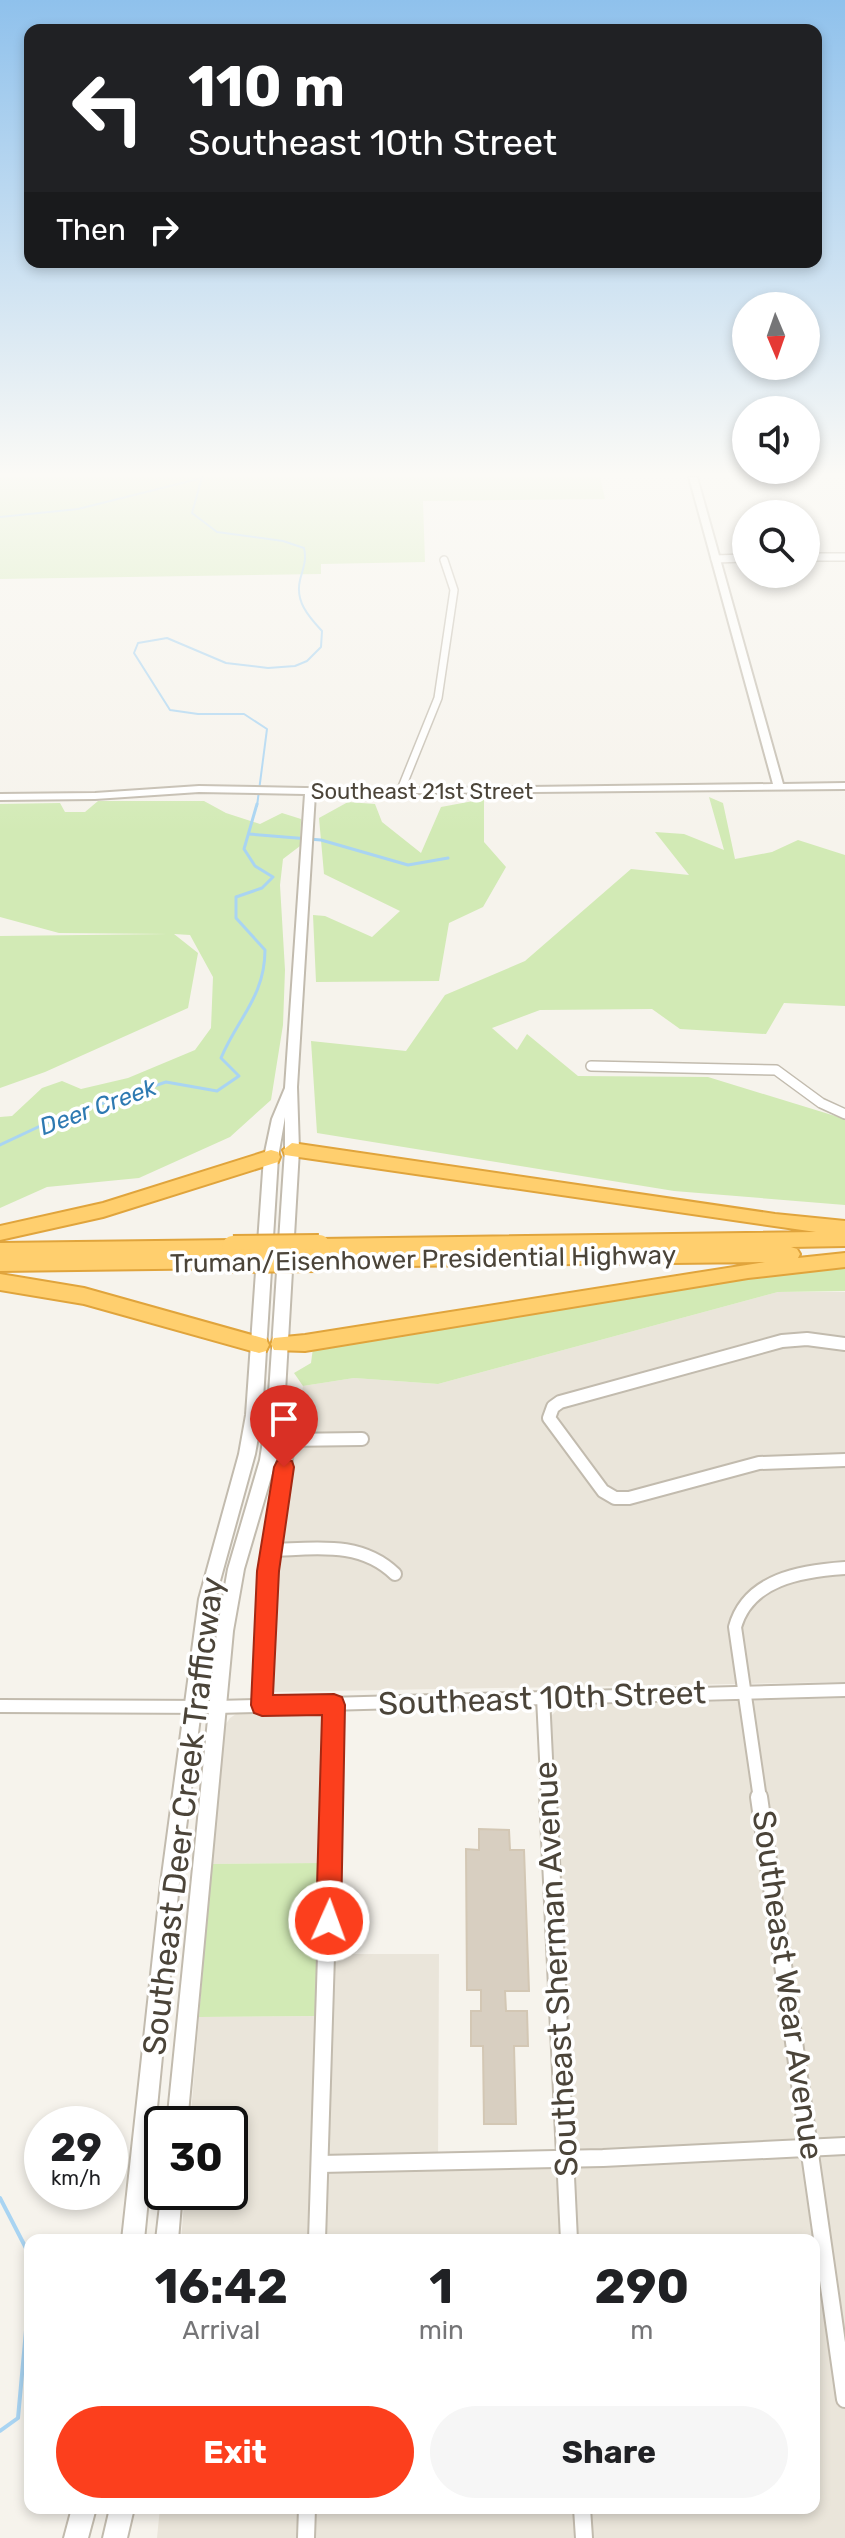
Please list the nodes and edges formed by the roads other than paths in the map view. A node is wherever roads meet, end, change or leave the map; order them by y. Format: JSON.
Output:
{"nodes":[{"id":1,"x":453,"y":595,"type":"edge"},
{"id":2,"x":726,"y":595,"type":"edge"},
{"id":3,"x":845,"y":786,"type":"edge"},
{"id":4,"x":779,"y":787,"type":"junction"},
{"id":5,"x":310,"y":791,"type":"junction"},
{"id":6,"x":400,"y":792,"type":"junction"},
{"id":7,"x":0,"y":797,"type":"edge"},
{"id":8,"x":591,"y":1066,"type":"dead end"},
{"id":9,"x":291,"y":1087,"type":"junction"},
{"id":10,"x":845,"y":1114,"type":"edge"},
{"id":11,"x":292,"y":1150,"type":"junction"},
{"id":12,"x":271,"y":1157,"type":"junction"},
{"id":13,"x":845,"y":1228,"type":"edge"},
{"id":14,"x":0,"y":1233,"type":"edge"},
{"id":15,"x":845,"y":1239,"type":"edge"},
{"id":16,"x":0,"y":1250,"type":"edge"},
{"id":17,"x":318,"y":1253,"type":"junction"},
{"id":18,"x":845,"y":1253,"type":"edge"},
{"id":19,"x":232,"y":1254,"type":"junction"},
{"id":20,"x":845,"y":1260,"type":"edge"},
{"id":21,"x":0,"y":1264,"type":"edge"},
{"id":22,"x":0,"y":1282,"type":"edge"},
{"id":23,"x":281,"y":1344,"type":"junction"},
{"id":24,"x":845,"y":1344,"type":"edge"},
{"id":25,"x":259,"y":1345,"type":"junction"},
{"id":26,"x":272,"y":1439,"type":"junction"},
{"id":27,"x":362,"y":1439,"type":"dead end"},
{"id":28,"x":289,"y":1440,"type":"junction"},
{"id":29,"x":845,"y":1460,"type":"edge"},
{"id":30,"x":270,"y":1550,"type":"junction"},
{"id":31,"x":845,"y":1568,"type":"edge"},
{"id":32,"x":395,"y":1574,"type":"dead end"},
{"id":33,"x":845,"y":1690,"type":"edge"},
{"id":34,"x":744,"y":1692,"type":"junction"},
{"id":35,"x":543,"y":1697,"type":"junction"},
{"id":36,"x":262,"y":1705,"type":"junction"},
{"id":37,"x":334,"y":1705,"type":"junction"},
{"id":38,"x":0,"y":1706,"type":"edge"},
{"id":39,"x":194,"y":1707,"type":"junction"},
{"id":40,"x":216,"y":1707,"type":"junction"},
{"id":41,"x":179,"y":2106,"type":"edge"},
{"id":42,"x":845,"y":2146,"type":"edge"},
{"id":43,"x":811,"y":2147,"type":"junction"},
{"id":44,"x":565,"y":2159,"type":"junction"},
{"id":45,"x":320,"y":2164,"type":"junction"},
{"id":46,"x":170,"y":2210,"type":"edge"},
{"id":47,"x":134,"y":2234,"type":"edge"},
{"id":48,"x":168,"y":2234,"type":"edge"},
{"id":49,"x":317,"y":2234,"type":"edge"},
{"id":50,"x":569,"y":2234,"type":"edge"},
{"id":51,"x":845,"y":2399,"type":"edge"},
{"id":52,"x":82,"y":2514,"type":"edge"},
{"id":53,"x":121,"y":2514,"type":"edge"},
{"id":54,"x":307,"y":2514,"type":"edge"},
{"id":55,"x":582,"y":2514,"type":"edge"},
{"id":56,"x":76,"y":2538,"type":"edge"},
{"id":57,"x":115,"y":2538,"type":"edge"},
{"id":58,"x":306,"y":2538,"type":"edge"},
{"id":59,"x":584,"y":2538,"type":"edge"}],
"edges":[{"from":1,"to":6,"type":"street"},
{"from":2,"to":4,"type":"street"},
{"from":3,"to":4,"type":"street","name":"Southeast 21st Street"},
{"from":4,"to":6,"type":"street","name":"Southeast 21st Street"},
{"from":5,"to":6,"type":"street","name":"Southeast 21st Street"},
{"from":5,"to":7,"type":"street","name":"Southeast 21st Street"},
{"from":5,"to":9,"type":"street"},
{"from":8,"to":10,"type":"street"},
{"from":9,"to":11,"type":"street","name":"Southeast Deer Creek Trafficway"},
{"from":9,"to":12,"type":"street","name":"Southeast Deer Creek Trafficway"},
{"from":11,"to":12,"type":"street"},
{"from":11,"to":13,"type":"highway"},
{"from":11,"to":23,"type":"street","name":"Southeast Deer Creek Trafficway"},
{"from":12,"to":14,"type":"highway"},
{"from":12,"to":25,"type":"street","name":"Southeast Deer Creek Trafficway"},
{"from":15,"to":17,"type":"highway","name":"Truman/Eisenhower Presidential Highway"},
{"from":16,"to":19,"type":"highway","name":"Truman/Eisenhower Presidential Highway"},
{"from":17,"to":18,"type":"highway","name":"Truman/Eisenhower Presidential Highway"},
{"from":17,"to":19,"type":"highway","name":"Truman/Eisenhower Presidential Highway","bridge":true},
{"from":19,"to":21,"type":"highway","name":"Truman/Eisenhower Presidential Highway"},
{"from":20,"to":23,"type":"highway"},
{"from":22,"to":25,"type":"highway"},
{"from":23,"to":25,"type":"street"},
{"from":23,"to":26,"type":"street","name":"Southeast Deer Creek Trafficway"},
{"from":24,"to":29,"type":"street"},
{"from":25,"to":39,"type":"street","name":"Southeast Deer Creek Trafficway"},
{"from":26,"to":28,"type":"street"},
{"from":26,"to":40,"type":"street","name":"Southeast Deer Creek Trafficway"},
{"from":27,"to":28,"type":"street"},
{"from":28,"to":30,"type":"street"},
{"from":30,"to":32,"type":"street"},
{"from":30,"to":36,"type":"street"},
{"from":31,"to":34,"type":"street","name":"Southeast Wear Avenue"},
{"from":33,"to":34,"type":"street","name":"Southeast 10th Street"},
{"from":34,"to":35,"type":"street","name":"Southeast 10th Street"},
{"from":34,"to":43,"type":"street","name":"Southeast Wear Avenue"},
{"from":35,"to":37,"type":"street","name":"Southeast 10th Street"},
{"from":35,"to":44,"type":"street","name":"Southeast Sherman Avenue"},
{"from":36,"to":37,"type":"street","name":"Southeast 10th Street"},
{"from":36,"to":40,"type":"street","name":"Southeast 10th Street"},
{"from":37,"to":45,"type":"street"},
{"from":38,"to":39,"type":"street","name":"Southeast 10th Street"},
{"from":39,"to":40,"type":"street","name":"Southeast 10th Street"},
{"from":39,"to":47,"type":"street","name":"Southeast Deer Creek Trafficway"},
{"from":40,"to":41,"type":"street","name":"Southeast Deer Creek Trafficway"},
{"from":42,"to":43,"type":"street"},
{"from":43,"to":44,"type":"street"},
{"from":43,"to":51,"type":"street","name":"Southeast Wear Avenue"},
{"from":44,"to":45,"type":"street"},
{"from":44,"to":50,"type":"street","name":"Southeast Sherman Avenue"},
{"from":45,"to":49,"type":"street"},
{"from":46,"to":48,"type":"street"},
{"from":52,"to":56,"type":"street"},
{"from":53,"to":57,"type":"street"},
{"from":54,"to":58,"type":"street"},
{"from":55,"to":59,"type":"street"}]}
